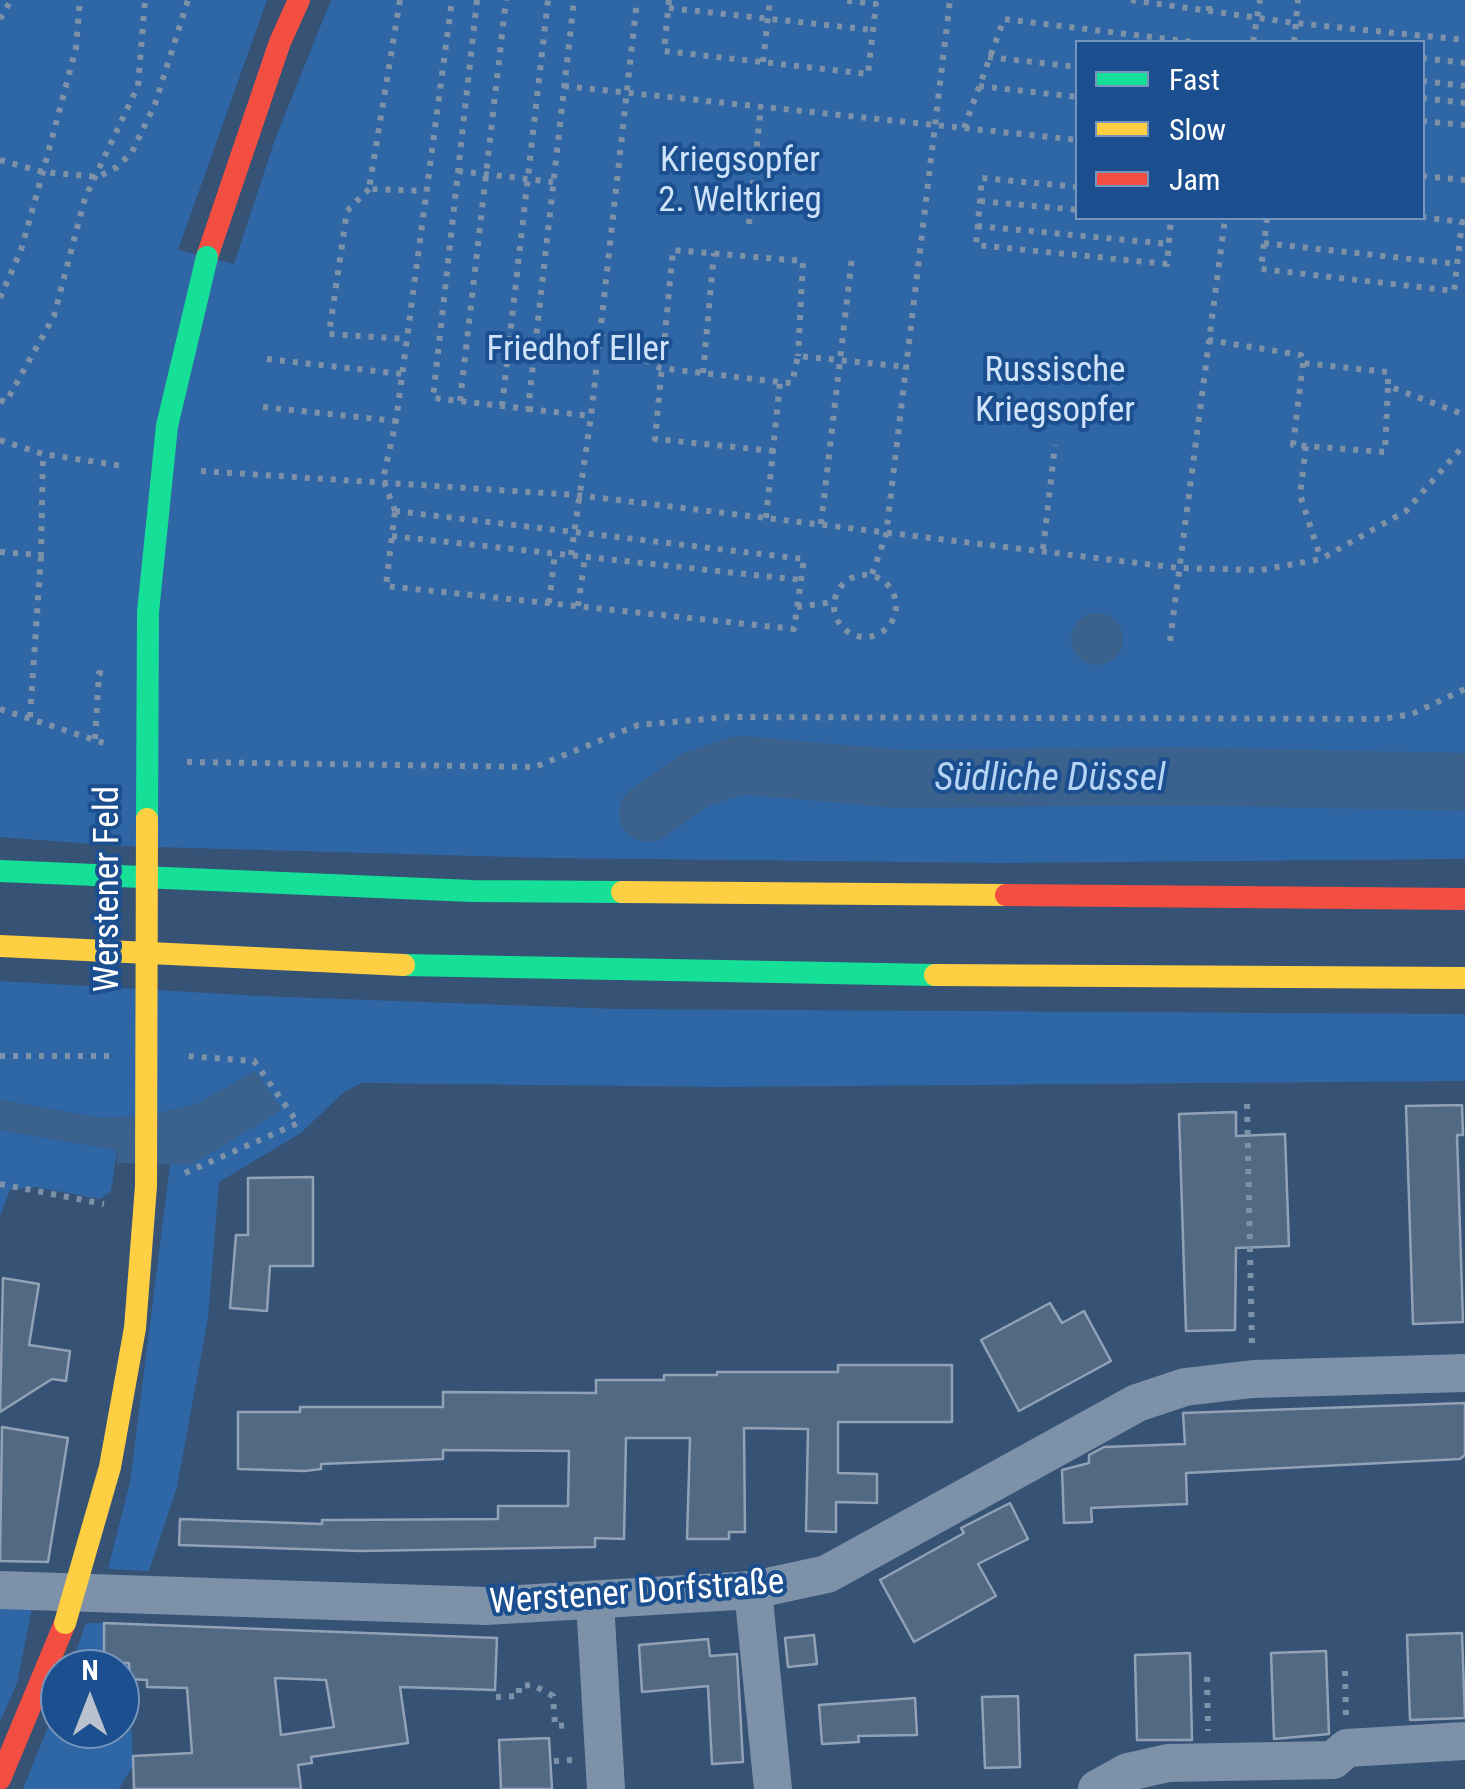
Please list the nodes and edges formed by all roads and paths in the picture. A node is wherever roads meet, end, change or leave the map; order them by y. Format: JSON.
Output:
{"nodes":[{"id":1,"x":12,"y":0,"type":"edge"},
{"id":2,"x":80,"y":0,"type":"edge"},
{"id":3,"x":145,"y":0,"type":"edge"},
{"id":4,"x":188,"y":0,"type":"edge"},
{"id":5,"x":300,"y":0,"type":"edge"},
{"id":6,"x":400,"y":0,"type":"edge"},
{"id":7,"x":452,"y":0,"type":"edge"},
{"id":8,"x":478,"y":0,"type":"edge"},
{"id":9,"x":506,"y":0,"type":"edge"},
{"id":10,"x":548,"y":0,"type":"edge"},
{"id":11,"x":574,"y":0,"type":"edge"},
{"id":12,"x":637,"y":0,"type":"edge"},
{"id":13,"x":770,"y":0,"type":"edge"},
{"id":14,"x":841,"y":0,"type":"edge"},
{"id":15,"x":950,"y":0,"type":"edge"},
{"id":16,"x":1131,"y":0,"type":"edge"},
{"id":17,"x":1209,"y":0,"type":"edge"},
{"id":18,"x":1260,"y":0,"type":"edge"},
{"id":19,"x":1298,"y":0,"type":"edge"},
{"id":20,"x":669,"y":4,"type":"edge"},
{"id":21,"x":1209,"y":11,"type":"junction"},
{"id":22,"x":1258,"y":17,"type":"junction"},
{"id":23,"x":0,"y":20,"type":"edge"},
{"id":24,"x":768,"y":21,"type":"junction"},
{"id":25,"x":1296,"y":23,"type":"junction"},
{"id":26,"x":873,"y":30,"type":"junction"},
{"id":27,"x":1176,"y":40,"type":"edge"},
{"id":28,"x":1253,"y":40,"type":"edge"},
{"id":29,"x":1294,"y":40,"type":"edge"},
{"id":30,"x":1465,"y":40,"type":"edge"},
{"id":31,"x":988,"y":57,"type":"junction"},
{"id":32,"x":1425,"y":58,"type":"edge"},
{"id":33,"x":763,"y":62,"type":"junction"},
{"id":34,"x":1465,"y":63,"type":"edge"},
{"id":35,"x":1075,"y":67,"type":"edge"},
{"id":36,"x":1425,"y":81,"type":"edge"},
{"id":37,"x":564,"y":86,"type":"junction"},
{"id":38,"x":979,"y":86,"type":"junction"},
{"id":39,"x":1465,"y":86,"type":"edge"},
{"id":40,"x":625,"y":92,"type":"junction"},
{"id":41,"x":1075,"y":97,"type":"edge"},
{"id":42,"x":1425,"y":98,"type":"edge"},
{"id":43,"x":1465,"y":102,"type":"edge"},
{"id":44,"x":761,"y":106,"type":"junction"},
{"id":45,"x":1425,"y":121,"type":"edge"},
{"id":46,"x":934,"y":124,"type":"junction"},
{"id":47,"x":1465,"y":125,"type":"edge"},
{"id":48,"x":964,"y":128,"type":"junction"},
{"id":49,"x":1075,"y":140,"type":"edge"},
{"id":50,"x":0,"y":160,"type":"edge"},
{"id":51,"x":458,"y":171,"type":"junction"},
{"id":52,"x":43,"y":172,"type":"junction"},
{"id":53,"x":486,"y":174,"type":"junction"},
{"id":54,"x":1425,"y":176,"type":"edge"},
{"id":55,"x":98,"y":177,"type":"junction"},
{"id":56,"x":528,"y":179,"type":"junction"},
{"id":57,"x":1465,"y":180,"type":"edge"},
{"id":58,"x":554,"y":182,"type":"junction"},
{"id":59,"x":1075,"y":187,"type":"edge"},
{"id":60,"x":369,"y":189,"type":"junction"},
{"id":61,"x":424,"y":191,"type":"junction"},
{"id":62,"x":980,"y":201,"type":"junction"},
{"id":63,"x":1075,"y":210,"type":"edge"},
{"id":64,"x":1425,"y":218,"type":"edge"},
{"id":65,"x":1170,"y":220,"type":"edge"},
{"id":66,"x":1225,"y":220,"type":"edge"},
{"id":67,"x":1267,"y":220,"type":"edge"},
{"id":68,"x":749,"y":224,"type":"dead end"},
{"id":69,"x":978,"y":226,"type":"junction"},
{"id":70,"x":1264,"y":243,"type":"junction"},
{"id":71,"x":1169,"y":244,"type":"junction"},
{"id":72,"x":714,"y":253,"type":"junction"},
{"id":73,"x":852,"y":258,"type":"dead end"},
{"id":74,"x":1457,"y":264,"type":"junction"},
{"id":75,"x":0,"y":298,"type":"edge"},
{"id":76,"x":600,"y":334,"type":"junction"},
{"id":77,"x":406,"y":339,"type":"junction"},
{"id":78,"x":1208,"y":340,"type":"junction"},
{"id":79,"x":798,"y":356,"type":"junction"},
{"id":80,"x":267,"y":359,"type":"dead end"},
{"id":81,"x":842,"y":360,"type":"junction"},
{"id":82,"x":1304,"y":363,"type":"junction"},
{"id":83,"x":908,"y":367,"type":"junction"},
{"id":84,"x":660,"y":368,"type":"junction"},
{"id":85,"x":702,"y":373,"type":"junction"},
{"id":86,"x":402,"y":374,"type":"junction"},
{"id":87,"x":780,"y":382,"type":"junction"},
{"id":88,"x":1388,"y":386,"type":"junction"},
{"id":89,"x":0,"y":400,"type":"edge"},
{"id":90,"x":460,"y":401,"type":"junction"},
{"id":91,"x":263,"y":406,"type":"dead end"},
{"id":92,"x":502,"y":406,"type":"junction"},
{"id":93,"x":528,"y":409,"type":"junction"},
{"id":94,"x":1465,"y":415,"type":"edge"},
{"id":95,"x":591,"y":416,"type":"junction"},
{"id":96,"x":396,"y":421,"type":"junction"},
{"id":97,"x":0,"y":440,"type":"edge"},
{"id":98,"x":1465,"y":444,"type":"edge"},
{"id":99,"x":1054,"y":446,"type":"dead end"},
{"id":100,"x":1306,"y":446,"type":"junction"},
{"id":101,"x":774,"y":451,"type":"junction"},
{"id":102,"x":42,"y":454,"type":"junction"},
{"id":103,"x":135,"y":468,"type":"dead end"},
{"id":104,"x":192,"y":470,"type":"dead end"},
{"id":105,"x":383,"y":479,"type":"junction"},
{"id":106,"x":576,"y":495,"type":"junction"},
{"id":107,"x":395,"y":510,"type":"junction"},
{"id":108,"x":766,"y":518,"type":"junction"},
{"id":109,"x":821,"y":524,"type":"junction"},
{"id":110,"x":574,"y":532,"type":"junction"},
{"id":111,"x":886,"y":535,"type":"junction"},
{"id":112,"x":392,"y":536,"type":"junction"},
{"id":113,"x":1043,"y":549,"type":"junction"},
{"id":114,"x":0,"y":552,"type":"edge"},
{"id":115,"x":555,"y":554,"type":"junction"},
{"id":116,"x":41,"y":555,"type":"junction"},
{"id":117,"x":571,"y":555,"type":"junction"},
{"id":118,"x":586,"y":557,"type":"junction"},
{"id":119,"x":1321,"y":559,"type":"junction"},
{"id":120,"x":1179,"y":568,"type":"junction"},
{"id":121,"x":872,"y":574,"type":"junction"},
{"id":122,"x":801,"y":580,"type":"junction"},
{"id":123,"x":834,"y":602,"type":"junction"},
{"id":124,"x":550,"y":603,"type":"junction"},
{"id":125,"x":578,"y":606,"type":"junction"},
{"id":126,"x":797,"y":607,"type":"junction"},
{"id":127,"x":1170,"y":641,"type":"dead end"},
{"id":128,"x":1465,"y":688,"type":"edge"},
{"id":129,"x":99,"y":708,"type":"dead end"},
{"id":130,"x":0,"y":709,"type":"edge"},
{"id":131,"x":30,"y":718,"type":"junction"},
{"id":132,"x":95,"y":740,"type":"junction"},
{"id":133,"x":122,"y":750,"type":"dead end"},
{"id":134,"x":176,"y":762,"type":"dead end"},
{"id":135,"x":0,"y":871,"type":"edge"},
{"id":136,"x":1465,"y":899,"type":"edge"},
{"id":137,"x":0,"y":946,"type":"edge"},
{"id":138,"x":1465,"y":978,"type":"edge"},
{"id":139,"x":1247,"y":1104,"type":"dead end"},
{"id":140,"x":1465,"y":1373,"type":"edge"},
{"id":141,"x":1252,"y":1379,"type":"junction"},
{"id":142,"x":0,"y":1590,"type":"edge"},
{"id":143,"x":753,"y":1590,"type":"junction"},
{"id":144,"x":595,"y":1602,"type":"junction"},
{"id":145,"x":1345,"y":1671,"type":"dead end"},
{"id":146,"x":1207,"y":1677,"type":"dead end"},
{"id":147,"x":496,"y":1697,"type":"dead end"},
{"id":148,"x":576,"y":1725,"type":"dead end"},
{"id":149,"x":1465,"y":1741,"type":"edge"},
{"id":150,"x":1347,"y":1748,"type":"junction"},
{"id":151,"x":578,"y":1760,"type":"dead end"},
{"id":152,"x":554,"y":1761,"type":"dead end"},
{"id":153,"x":1209,"y":1762,"type":"junction"},
{"id":154,"x":0,"y":1780,"type":"edge"},
{"id":155,"x":606,"y":1789,"type":"edge"},
{"id":156,"x":773,"y":1789,"type":"edge"},
{"id":157,"x":1097,"y":1789,"type":"edge"}],
"edges":[{"from":1,"to":23,"type":"path"},
{"from":2,"to":52,"type":"path"},
{"from":3,"to":55,"type":"path"},
{"from":4,"to":55,"type":"path"},
{"from":5,"to":154,"type":"main road","name":"Werstener Feld","bridge":true},
{"from":6,"to":60,"type":"path"},
{"from":7,"to":61,"type":"path"},
{"from":8,"to":51,"type":"path"},
{"from":9,"to":53,"type":"path"},
{"from":10,"to":56,"type":"path"},
{"from":11,"to":37,"type":"path"},
{"from":12,"to":40,"type":"path"},
{"from":13,"to":24,"type":"path"},
{"from":14,"to":26,"type":"path"},
{"from":15,"to":46,"type":"path"},
{"from":16,"to":21,"type":"path"},
{"from":17,"to":21,"type":"path"},
{"from":18,"to":22,"type":"path"},
{"from":19,"to":25,"type":"path"},
{"from":20,"to":24,"type":"path"},
{"from":20,"to":33,"type":"path"},
{"from":21,"to":22,"type":"path"},
{"from":22,"to":25,"type":"path"},
{"from":22,"to":28,"type":"path"},
{"from":24,"to":26,"type":"path"},
{"from":24,"to":33,"type":"path"},
{"from":25,"to":29,"type":"path"},
{"from":25,"to":30,"type":"path"},
{"from":26,"to":33,"type":"path"},
{"from":27,"to":31,"type":"path"},
{"from":31,"to":35,"type":"path"},
{"from":31,"to":38,"type":"path"},
{"from":32,"to":34,"type":"path"},
{"from":36,"to":39,"type":"path"},
{"from":37,"to":40,"type":"path"},
{"from":37,"to":58,"type":"path"},
{"from":38,"to":41,"type":"path"},
{"from":38,"to":48,"type":"path"},
{"from":40,"to":44,"type":"path"},
{"from":40,"to":76,"type":"path"},
{"from":42,"to":43,"type":"path"},
{"from":44,"to":46,"type":"path"},
{"from":44,"to":68,"type":"path"},
{"from":45,"to":47,"type":"path"},
{"from":46,"to":48,"type":"path"},
{"from":46,"to":83,"type":"path"},
{"from":48,"to":49,"type":"path"},
{"from":50,"to":52,"type":"path"},
{"from":51,"to":53,"type":"path"},
{"from":51,"to":90,"type":"path"},
{"from":52,"to":55,"type":"path"},
{"from":52,"to":75,"type":"path"},
{"from":53,"to":56,"type":"path"},
{"from":53,"to":90,"type":"path"},
{"from":54,"to":57,"type":"path"},
{"from":55,"to":89,"type":"path"},
{"from":56,"to":58,"type":"path"},
{"from":56,"to":92,"type":"path"},
{"from":58,"to":93,"type":"path"},
{"from":59,"to":62,"type":"path"},
{"from":60,"to":61,"type":"path"},
{"from":60,"to":77,"type":"path"},
{"from":61,"to":77,"type":"path"},
{"from":62,"to":63,"type":"path"},
{"from":62,"to":69,"type":"path"},
{"from":64,"to":74,"type":"path"},
{"from":65,"to":71,"type":"path"},
{"from":66,"to":78,"type":"path"},
{"from":67,"to":70,"type":"path"},
{"from":69,"to":71,"type":"path"},
{"from":69,"to":71,"type":"path"},
{"from":70,"to":74,"type":"path"},
{"from":70,"to":74,"type":"path"},
{"from":72,"to":79,"type":"path"},
{"from":72,"to":84,"type":"path"},
{"from":72,"to":85,"type":"path"},
{"from":73,"to":81,"type":"path"},
{"from":76,"to":84,"type":"path"},
{"from":76,"to":95,"type":"path"},
{"from":77,"to":86,"type":"path"},
{"from":78,"to":82,"type":"path"},
{"from":78,"to":120,"type":"path"},
{"from":79,"to":81,"type":"path"},
{"from":79,"to":87,"type":"path"},
{"from":80,"to":86,"type":"path"},
{"from":81,"to":83,"type":"path"},
{"from":81,"to":109,"type":"path"},
{"from":82,"to":88,"type":"path"},
{"from":82,"to":100,"type":"path"},
{"from":83,"to":111,"type":"path"},
{"from":84,"to":85,"type":"path"},
{"from":84,"to":101,"type":"path"},
{"from":85,"to":87,"type":"path"},
{"from":86,"to":96,"type":"path"},
{"from":87,"to":101,"type":"path"},
{"from":88,"to":94,"type":"path"},
{"from":88,"to":100,"type":"path"},
{"from":90,"to":92,"type":"path"},
{"from":91,"to":96,"type":"path"},
{"from":92,"to":93,"type":"path"},
{"from":93,"to":95,"type":"path"},
{"from":95,"to":106,"type":"path"},
{"from":96,"to":105,"type":"path"},
{"from":97,"to":102,"type":"path"},
{"from":98,"to":119,"type":"path"},
{"from":99,"to":113,"type":"path"},
{"from":100,"to":119,"type":"path"},
{"from":101,"to":108,"type":"path"},
{"from":102,"to":103,"type":"path"},
{"from":102,"to":116,"type":"path"},
{"from":104,"to":105,"type":"path"},
{"from":105,"to":106,"type":"path"},
{"from":105,"to":107,"type":"path"},
{"from":106,"to":108,"type":"path"},
{"from":106,"to":110,"type":"path"},
{"from":107,"to":110,"type":"path"},
{"from":107,"to":112,"type":"path"},
{"from":108,"to":109,"type":"path"},
{"from":109,"to":111,"type":"path"},
{"from":110,"to":117,"type":"path"},
{"from":110,"to":122,"type":"path"},
{"from":111,"to":113,"type":"path"},
{"from":111,"to":121,"type":"path"},
{"from":112,"to":115,"type":"path"},
{"from":112,"to":124,"type":"path"},
{"from":113,"to":120,"type":"path"},
{"from":114,"to":116,"type":"path"},
{"from":115,"to":117,"type":"path"},
{"from":115,"to":124,"type":"path"},
{"from":116,"to":131,"type":"path"},
{"from":117,"to":118,"type":"path"},
{"from":118,"to":122,"type":"path"},
{"from":118,"to":125,"type":"path"},
{"from":119,"to":120,"type":"path"},
{"from":120,"to":127,"type":"path"},
{"from":121,"to":123,"type":"path"},
{"from":121,"to":123,"type":"path"},
{"from":122,"to":126,"type":"path"},
{"from":123,"to":126,"type":"path"},
{"from":124,"to":125,"type":"path"},
{"from":125,"to":126,"type":"path"},
{"from":128,"to":134,"type":"path"},
{"from":129,"to":132,"type":"path"},
{"from":130,"to":131,"type":"path"},
{"from":131,"to":132,"type":"path"},
{"from":132,"to":133,"type":"path"},
{"from":135,"to":136,"type":"main road"},
{"from":137,"to":138,"type":"main road"},
{"from":139,"to":141,"type":"path"},
{"from":140,"to":141,"type":"street","name":"Werstener Dorfstraße"},
{"from":141,"to":143,"type":"street","name":"Werstener Dorfstraße"},
{"from":142,"to":144,"type":"street","name":"Werstener Dorfstraße"},
{"from":143,"to":144,"type":"street","name":"Werstener Dorfstraße"},
{"from":143,"to":156,"type":"street"},
{"from":144,"to":155,"type":"street"},
{"from":145,"to":150,"type":"path"},
{"from":146,"to":153,"type":"path"},
{"from":147,"to":148,"type":"path"},
{"from":149,"to":150,"type":"street"},
{"from":150,"to":153,"type":"street"},
{"from":151,"to":152,"type":"path"},
{"from":153,"to":157,"type":"street"}]}
